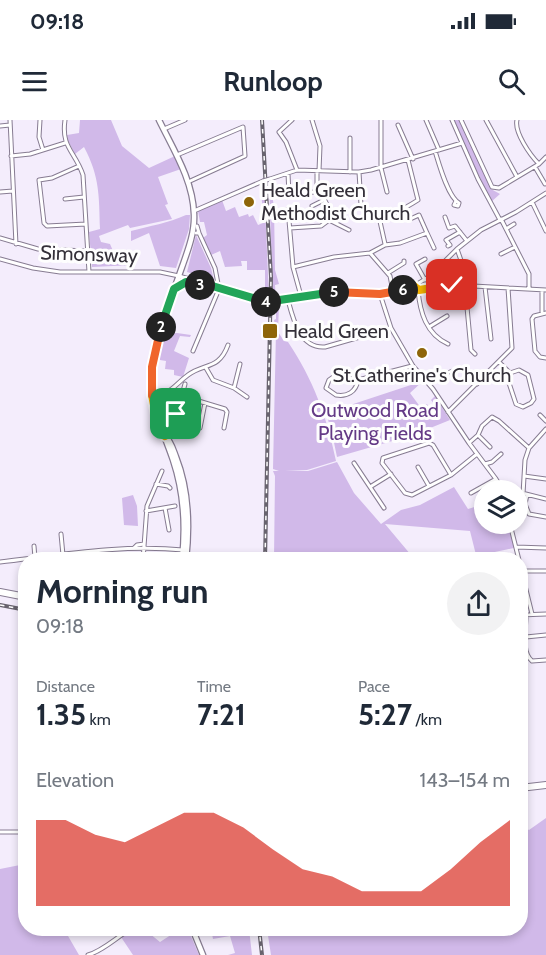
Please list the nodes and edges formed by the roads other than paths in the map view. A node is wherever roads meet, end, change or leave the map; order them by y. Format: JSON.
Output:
{"nodes":[{"id":1,"x":10,"y":120,"type":"edge"},
{"id":2,"x":40,"y":120,"type":"edge"},
{"id":3,"x":65,"y":120,"type":"edge"},
{"id":4,"x":159,"y":120,"type":"edge"},
{"id":5,"x":185,"y":120,"type":"edge"},
{"id":6,"x":292,"y":120,"type":"edge"},
{"id":7,"x":312,"y":120,"type":"edge"},
{"id":8,"x":381,"y":120,"type":"edge"},
{"id":9,"x":426,"y":120,"type":"edge"},
{"id":10,"x":452,"y":120,"type":"edge"},
{"id":11,"x":461,"y":120,"type":"edge"},
{"id":12,"x":486,"y":120,"type":"edge"},
{"id":13,"x":517,"y":120,"type":"edge"},
{"id":14,"x":10,"y":125,"type":"junction"},
{"id":15,"x":398,"y":125,"type":"dead end"},
{"id":16,"x":0,"y":126,"type":"edge"},
{"id":17,"x":164,"y":129,"type":"junction"},
{"id":18,"x":350,"y":138,"type":"dead end"},
{"id":19,"x":65,"y":143,"type":"junction"},
{"id":20,"x":462,"y":143,"type":"junction"},
{"id":21,"x":43,"y":150,"type":"junction"},
{"id":22,"x":437,"y":151,"type":"junction"},
{"id":23,"x":177,"y":155,"type":"junction"},
{"id":24,"x":11,"y":156,"type":"junction"},
{"id":25,"x":546,"y":157,"type":"edge"},
{"id":26,"x":413,"y":159,"type":"junction"},
{"id":27,"x":408,"y":160,"type":"junction"},
{"id":28,"x":79,"y":166,"type":"junction"},
{"id":29,"x":537,"y":166,"type":"junction"},
{"id":30,"x":381,"y":168,"type":"junction"},
{"id":31,"x":297,"y":170,"type":"junction"},
{"id":32,"x":318,"y":171,"type":"junction"},
{"id":33,"x":350,"y":172,"type":"junction"},
{"id":34,"x":359,"y":172,"type":"junction"},
{"id":35,"x":288,"y":173,"type":"junction"},
{"id":36,"x":517,"y":177,"type":"junction"},
{"id":37,"x":188,"y":182,"type":"junction"},
{"id":38,"x":542,"y":182,"type":"edge"},
{"id":39,"x":320,"y":191,"type":"junction"},
{"id":40,"x":0,"y":192,"type":"edge"},
{"id":41,"x":13,"y":192,"type":"junction"},
{"id":42,"x":301,"y":192,"type":"dead end"},
{"id":43,"x":387,"y":192,"type":"dead end"},
{"id":44,"x":546,"y":193,"type":"edge"},
{"id":45,"x":289,"y":195,"type":"dead end"},
{"id":46,"x":85,"y":197,"type":"junction"},
{"id":47,"x":65,"y":199,"type":"dead end"},
{"id":48,"x":325,"y":200,"type":"junction"},
{"id":49,"x":456,"y":201,"type":"dead end"},
{"id":50,"x":532,"y":202,"type":"junction"},
{"id":51,"x":312,"y":206,"type":"dead end"},
{"id":52,"x":288,"y":209,"type":"dead end"},
{"id":53,"x":194,"y":211,"type":"junction"},
{"id":54,"x":379,"y":217,"type":"junction"},
{"id":55,"x":445,"y":217,"type":"dead end"},
{"id":56,"x":329,"y":220,"type":"junction"},
{"id":57,"x":408,"y":220,"type":"dead end"},
{"id":58,"x":500,"y":220,"type":"junction"},
{"id":59,"x":86,"y":224,"type":"junction"},
{"id":60,"x":514,"y":224,"type":"dead end"},
{"id":61,"x":197,"y":226,"type":"dead end"},
{"id":62,"x":290,"y":228,"type":"junction"},
{"id":63,"x":506,"y":229,"type":"junction"},
{"id":64,"x":349,"y":230,"type":"dead end"},
{"id":65,"x":546,"y":231,"type":"edge"},
{"id":66,"x":460,"y":232,"type":"junction"},
{"id":67,"x":427,"y":233,"type":"junction"},
{"id":68,"x":0,"y":238,"type":"edge"},
{"id":69,"x":466,"y":241,"type":"junction"},
{"id":70,"x":16,"y":244,"type":"junction"},
{"id":71,"x":385,"y":244,"type":"junction"},
{"id":72,"x":448,"y":246,"type":"dead end"},
{"id":73,"x":515,"y":247,"type":"junction"},
{"id":74,"x":434,"y":248,"type":"dead end"},
{"id":75,"x":457,"y":249,"type":"junction"},
{"id":76,"x":88,"y":252,"type":"junction"},
{"id":77,"x":370,"y":253,"type":"junction"},
{"id":78,"x":501,"y":254,"type":"dead end"},
{"id":79,"x":0,"y":259,"type":"edge"},
{"id":80,"x":425,"y":259,"type":"dead end"},
{"id":81,"x":404,"y":261,"type":"dead end"},
{"id":82,"x":293,"y":267,"type":"junction"},
{"id":83,"x":89,"y":273,"type":"junction"},
{"id":84,"x":388,"y":273,"type":"junction"},
{"id":85,"x":179,"y":276,"type":"junction"},
{"id":86,"x":425,"y":280,"type":"junction"},
{"id":87,"x":209,"y":285,"type":"junction"},
{"id":88,"x":414,"y":286,"type":"junction"},
{"id":89,"x":468,"y":286,"type":"junction"},
{"id":90,"x":485,"y":287,"type":"junction"},
{"id":91,"x":508,"y":288,"type":"junction"},
{"id":92,"x":528,"y":288,"type":"junction"},
{"id":93,"x":174,"y":289,"type":"junction"},
{"id":94,"x":219,"y":289,"type":"junction"},
{"id":95,"x":418,"y":290,"type":"junction"},
{"id":96,"x":544,"y":290,"type":"edge"},
{"id":97,"x":393,"y":292,"type":"junction"},
{"id":98,"x":380,"y":294,"type":"junction"},
{"id":99,"x":301,"y":297,"type":"junction"},
{"id":100,"x":288,"y":300,"type":"junction"},
{"id":101,"x":544,"y":313,"type":"edge"},
{"id":102,"x":447,"y":316,"type":"dead end"},
{"id":103,"x":429,"y":327,"type":"junction"},
{"id":104,"x":391,"y":328,"type":"junction"},
{"id":105,"x":491,"y":339,"type":"dead end"},
{"id":106,"x":448,"y":344,"type":"dead end"},
{"id":107,"x":228,"y":345,"type":"dead end"},
{"id":108,"x":194,"y":351,"type":"dead end"},
{"id":109,"x":475,"y":354,"type":"dead end"},
{"id":110,"x":546,"y":358,"type":"edge"},
{"id":111,"x":499,"y":362,"type":"junction"},
{"id":112,"x":241,"y":366,"type":"dead end"},
{"id":113,"x":412,"y":366,"type":"junction"},
{"id":114,"x":206,"y":368,"type":"junction"},
{"id":115,"x":450,"y":372,"type":"dead end"},
{"id":116,"x":510,"y":373,"type":"junction"},
{"id":117,"x":358,"y":380,"type":"junction"},
{"id":118,"x":185,"y":384,"type":"dead end"},
{"id":119,"x":477,"y":384,"type":"junction"},
{"id":120,"x":234,"y":388,"type":"junction"},
{"id":121,"x":326,"y":388,"type":"junction"},
{"id":122,"x":319,"y":390,"type":"dead end"},
{"id":123,"x":153,"y":396,"type":"junction"},
{"id":124,"x":182,"y":396,"type":"junction"},
{"id":125,"x":247,"y":397,"type":"dead end"},
{"id":126,"x":205,"y":403,"type":"junction"},
{"id":127,"x":448,"y":412,"type":"junction"},
{"id":128,"x":540,"y":415,"type":"dead end"},
{"id":129,"x":546,"y":421,"type":"edge"},
{"id":130,"x":200,"y":428,"type":"dead end"},
{"id":131,"x":224,"y":428,"type":"dead end"},
{"id":132,"x":546,"y":429,"type":"edge"},
{"id":133,"x":478,"y":435,"type":"junction"},
{"id":134,"x":165,"y":436,"type":"junction"},
{"id":135,"x":469,"y":443,"type":"junction"},
{"id":136,"x":490,"y":447,"type":"dead end"},
{"id":137,"x":529,"y":448,"type":"junction"},
{"id":138,"x":477,"y":454,"type":"junction"},
{"id":139,"x":501,"y":454,"type":"dead end"},
{"id":140,"x":354,"y":463,"type":"dead end"},
{"id":141,"x":485,"y":464,"type":"junction"},
{"id":142,"x":418,"y":467,"type":"dead end"},
{"id":143,"x":162,"y":471,"type":"dead end"},
{"id":144,"x":391,"y":474,"type":"junction"},
{"id":145,"x":451,"y":474,"type":"junction"},
{"id":146,"x":524,"y":476,"type":"junction"},
{"id":147,"x":496,"y":479,"type":"joint"},
{"id":148,"x":546,"y":479,"type":"edge"},
{"id":149,"x":524,"y":480,"type":"edge"},
{"id":150,"x":156,"y":484,"type":"junction"},
{"id":151,"x":429,"y":486,"type":"junction"},
{"id":152,"x":370,"y":487,"type":"junction"},
{"id":153,"x":170,"y":488,"type":"dead end"},
{"id":154,"x":471,"y":493,"type":"dead end"},
{"id":155,"x":528,"y":495,"type":"edge"},
{"id":156,"x":546,"y":499,"type":"edge"},
{"id":157,"x":175,"y":506,"type":"dead end"},
{"id":158,"x":165,"y":508,"type":"junction"},
{"id":159,"x":384,"y":508,"type":"dead end"},
{"id":160,"x":146,"y":511,"type":"junction"},
{"id":161,"x":528,"y":512,"type":"edge"},
{"id":162,"x":546,"y":517,"type":"edge"},
{"id":163,"x":169,"y":531,"type":"dead end"},
{"id":164,"x":60,"y":534,"type":"dead end"},
{"id":165,"x":513,"y":534,"type":"edge"},
{"id":166,"x":34,"y":546,"type":"dead end"},
{"id":167,"x":144,"y":546,"type":"junction"},
{"id":168,"x":516,"y":547,"type":"junction"},
{"id":169,"x":546,"y":548,"type":"edge"},
{"id":170,"x":185,"y":550,"type":"joint"},
{"id":171,"x":34,"y":552,"type":"edge"},
{"id":172,"x":63,"y":552,"type":"edge"},
{"id":173,"x":93,"y":552,"type":"edge"},
{"id":174,"x":144,"y":552,"type":"edge"},
{"id":175,"x":517,"y":552,"type":"edge"},
{"id":176,"x":18,"y":560,"type":"edge"},
{"id":177,"x":0,"y":562,"type":"edge"},
{"id":178,"x":528,"y":571,"type":"edge"},
{"id":179,"x":546,"y":571,"type":"edge"},
{"id":180,"x":0,"y":594,"type":"edge"},
{"id":181,"x":18,"y":597,"type":"edge"},
{"id":182,"x":528,"y":597,"type":"edge"},
{"id":183,"x":532,"y":614,"type":"junction"},
{"id":184,"x":546,"y":614,"type":"edge"},
{"id":185,"x":528,"y":615,"type":"edge"},
{"id":186,"x":546,"y":635,"type":"edge"},
{"id":187,"x":528,"y":637,"type":"edge"},
{"id":188,"x":528,"y":658,"type":"edge"},
{"id":189,"x":546,"y":660,"type":"edge"},
{"id":190,"x":546,"y":787,"type":"edge"},
{"id":191,"x":528,"y":789,"type":"edge"},
{"id":192,"x":18,"y":831,"type":"edge"},
{"id":193,"x":0,"y":832,"type":"edge"},
{"id":194,"x":119,"y":936,"type":"edge"},
{"id":195,"x":195,"y":936,"type":"edge"},
{"id":196,"x":88,"y":955,"type":"edge"},
{"id":197,"x":203,"y":955,"type":"edge"}],
"edges":[{"from":1,"to":14,"type":"street"},
{"from":2,"to":21,"type":"street"},
{"from":3,"to":19,"type":"street"},
{"from":4,"to":17,"type":"main road"},
{"from":5,"to":17,"type":"street"},
{"from":6,"to":31,"type":"street"},
{"from":7,"to":32,"type":"street"},
{"from":8,"to":30,"type":"street"},
{"from":9,"to":22,"type":"street"},
{"from":10,"to":20,"type":"street"},
{"from":11,"to":36,"type":"street"},
{"from":12,"to":36,"type":"street"},
{"from":13,"to":29,"type":"street"},
{"from":14,"to":16,"type":"street"},
{"from":14,"to":24,"type":"street"},
{"from":15,"to":26,"type":"street"},
{"from":17,"to":23,"type":"main road"},
{"from":18,"to":33,"type":"street"},
{"from":19,"to":21,"type":"street"},
{"from":19,"to":28,"type":"street"},
{"from":20,"to":22,"type":"street"},
{"from":20,"to":58,"type":"street"},
{"from":21,"to":24,"type":"street"},
{"from":22,"to":26,"type":"street"},
{"from":22,"to":49,"type":"street"},
{"from":23,"to":37,"type":"main road"},
{"from":23,"to":37,"type":"street"},
{"from":24,"to":41,"type":"street"},
{"from":25,"to":29,"type":"street"},
{"from":26,"to":27,"type":"street"},
{"from":27,"to":30,"type":"street"},
{"from":27,"to":54,"type":"street"},
{"from":28,"to":46,"type":"street"},
{"from":28,"to":59,"type":"street"},
{"from":29,"to":36,"type":"street"},
{"from":29,"to":38,"type":"street"},
{"from":30,"to":34,"type":"street"},
{"from":30,"to":43,"type":"street"},
{"from":31,"to":32,"type":"street"},
{"from":31,"to":35,"type":"street"},
{"from":32,"to":33,"type":"street"},
{"from":32,"to":39,"type":"street"},
{"from":33,"to":34,"type":"street"},
{"from":34,"to":54,"type":"street"},
{"from":35,"to":45,"type":"street"},
{"from":35,"to":53,"type":"street","bridge":true},
{"from":37,"to":53,"type":"main road"},
{"from":39,"to":42,"type":"street"},
{"from":39,"to":48,"type":"street"},
{"from":40,"to":41,"type":"street"},
{"from":41,"to":70,"type":"street"},
{"from":44,"to":50,"type":"street"},
{"from":46,"to":47,"type":"street"},
{"from":46,"to":59,"type":"street"},
{"from":48,"to":51,"type":"street"},
{"from":48,"to":56,"type":"street"},
{"from":50,"to":58,"type":"street"},
{"from":50,"to":65,"type":"street"},
{"from":52,"to":62,"type":"street"},
{"from":53,"to":85,"type":"main road"},
{"from":54,"to":71,"type":"street"},
{"from":55,"to":66,"type":"street"},
{"from":56,"to":62,"type":"street"},
{"from":56,"to":64,"type":"street"},
{"from":57,"to":67,"type":"street"},
{"from":58,"to":63,"type":"street"},
{"from":58,"to":69,"type":"street"},
{"from":59,"to":76,"type":"street"},
{"from":60,"to":63,"type":"street"},
{"from":61,"to":94,"type":"street"},
{"from":62,"to":82,"type":"street"},
{"from":63,"to":73,"type":"street"},
{"from":66,"to":69,"type":"street"},
{"from":66,"to":72,"type":"street"},
{"from":67,"to":71,"type":"street"},
{"from":67,"to":74,"type":"street"},
{"from":68,"to":70,"type":"street"},
{"from":69,"to":75,"type":"street"},
{"from":70,"to":76,"type":"street"},
{"from":71,"to":77,"type":"street"},
{"from":73,"to":78,"type":"street"},
{"from":73,"to":92,"type":"street"},
{"from":75,"to":86,"type":"street"},
{"from":75,"to":89,"type":"street"},
{"from":76,"to":83,"type":"street"},
{"from":77,"to":82,"type":"street"},
{"from":77,"to":84,"type":"street"},
{"from":79,"to":83,"type":"street","name":"Simonsway"},
{"from":80,"to":86,"type":"street"},
{"from":81,"to":84,"type":"street"},
{"from":82,"to":99,"type":"street"},
{"from":83,"to":85,"type":"street","name":"Simonsway"},
{"from":84,"to":97,"type":"street"},
{"from":85,"to":87,"type":"street","name":"Simonsway"},
{"from":85,"to":93,"type":"main road"},
{"from":86,"to":88,"type":"street"},
{"from":87,"to":93,"type":"street"},
{"from":87,"to":94,"type":"street","name":"Simonsway"},
{"from":88,"to":95,"type":"street"},
{"from":88,"to":97,"type":"street"},
{"from":89,"to":90,"type":"street"},
{"from":89,"to":95,"type":"street"},
{"from":89,"to":109,"type":"street"},
{"from":90,"to":91,"type":"street"},
{"from":90,"to":105,"type":"street"},
{"from":91,"to":92,"type":"street"},
{"from":91,"to":111,"type":"street"},
{"from":92,"to":96,"type":"street"},
{"from":93,"to":123,"type":"main road"},
{"from":94,"to":100,"type":"street","name":"Simonsway"},
{"from":94,"to":108,"type":"street"},
{"from":95,"to":103,"type":"street"},
{"from":96,"to":101,"type":"street"},
{"from":97,"to":98,"type":"street"},
{"from":98,"to":99,"type":"street"},
{"from":98,"to":104,"type":"street"},
{"from":99,"to":100,"type":"street"},
{"from":100,"to":104,"type":"street"},
{"from":101,"to":110,"type":"street"},
{"from":102,"to":103,"type":"street"},
{"from":103,"to":106,"type":"street"},
{"from":104,"to":113,"type":"street"},
{"from":107,"to":114,"type":"street"},
{"from":111,"to":116,"type":"street"},
{"from":111,"to":119,"type":"street"},
{"from":112,"to":120,"type":"street"},
{"from":113,"to":117,"type":"street"},
{"from":113,"to":127,"type":"street"},
{"from":114,"to":120,"type":"street"},
{"from":114,"to":123,"type":"street"},
{"from":115,"to":119,"type":"street"},
{"from":116,"to":116,"type":"street"},
{"from":117,"to":121,"type":"street"},
{"from":117,"to":121,"type":"street"},
{"from":118,"to":124,"type":"street"},
{"from":119,"to":127,"type":"street"},
{"from":120,"to":125,"type":"street"},
{"from":121,"to":122,"type":"street"},
{"from":123,"to":134,"type":"main road"},
{"from":124,"to":126,"type":"street"},
{"from":124,"to":134,"type":"street"},
{"from":126,"to":130,"type":"street"},
{"from":126,"to":131,"type":"street"},
{"from":127,"to":135,"type":"street"},
{"from":128,"to":129,"type":"street"},
{"from":132,"to":137,"type":"street"},
{"from":133,"to":135,"type":"street"},
{"from":133,"to":136,"type":"street"},
{"from":133,"to":137,"type":"street"},
{"from":134,"to":170,"type":"main road"},
{"from":135,"to":138,"type":"street"},
{"from":137,"to":146,"type":"street"},
{"from":138,"to":141,"type":"street"},
{"from":138,"to":145,"type":"street"},
{"from":139,"to":141,"type":"street"},
{"from":140,"to":152,"type":"street"},
{"from":141,"to":147,"type":"street"},
{"from":142,"to":151,"type":"street"},
{"from":143,"to":150,"type":"street"},
{"from":144,"to":145,"type":"street"},
{"from":144,"to":151,"type":"street"},
{"from":144,"to":152,"type":"street"},
{"from":145,"to":151,"type":"street"},
{"from":146,"to":148,"type":"street"},
{"from":146,"to":149,"type":"street"},
{"from":147,"to":154,"type":"street"},
{"from":150,"to":153,"type":"street"},
{"from":150,"to":160,"type":"street"},
{"from":152,"to":159,"type":"street"},
{"from":155,"to":156,"type":"street"},
{"from":157,"to":158,"type":"street"},
{"from":158,"to":160,"type":"street"},
{"from":158,"to":163,"type":"street"},
{"from":160,"to":167,"type":"street"},
{"from":161,"to":162,"type":"street"},
{"from":164,"to":172,"type":"street"},
{"from":165,"to":168,"type":"street"},
{"from":166,"to":171,"type":"street"},
{"from":167,"to":170,"type":"street"},
{"from":167,"to":173,"type":"street"},
{"from":167,"to":174,"type":"street"},
{"from":168,"to":169,"type":"street"},
{"from":168,"to":175,"type":"street"},
{"from":176,"to":177,"type":"street"},
{"from":178,"to":179,"type":"street"},
{"from":180,"to":181,"type":"highway"},
{"from":182,"to":183,"type":"street"},
{"from":183,"to":184,"type":"street"},
{"from":183,"to":185,"type":"street"},
{"from":186,"to":187,"type":"street"},
{"from":188,"to":189,"type":"street"},
{"from":190,"to":191,"type":"highway"},
{"from":192,"to":193,"type":"street"},
{"from":194,"to":196,"type":"street"},
{"from":195,"to":197,"type":"main road"}]}
